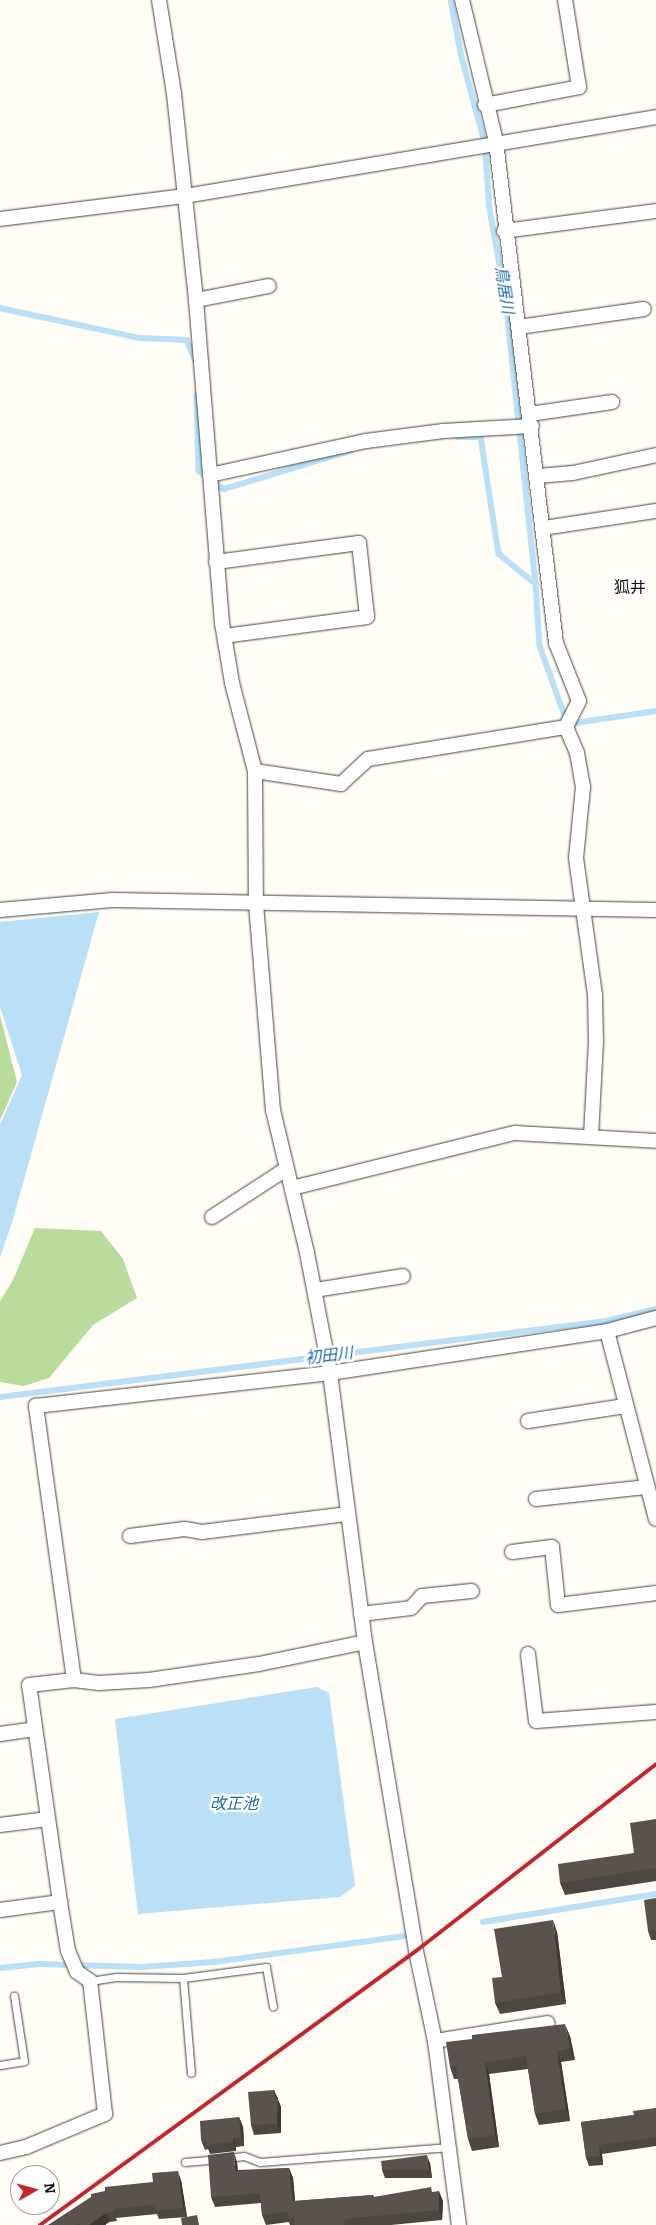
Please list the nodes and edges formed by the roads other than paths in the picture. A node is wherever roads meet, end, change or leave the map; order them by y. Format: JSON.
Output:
{"nodes":[{"id":1,"x":159,"y":0,"type":"edge"},
{"id":2,"x":462,"y":0,"type":"edge"},
{"id":3,"x":565,"y":0,"type":"edge"},
{"id":4,"x":486,"y":106,"type":"junction"},
{"id":5,"x":656,"y":117,"type":"edge"},
{"id":6,"x":496,"y":142,"type":"junction"},
{"id":7,"x":185,"y":196,"type":"junction"},
{"id":8,"x":656,"y":211,"type":"edge"},
{"id":9,"x":0,"y":219,"type":"edge"},
{"id":10,"x":504,"y":231,"type":"junction"},
{"id":11,"x":269,"y":286,"type":"dead end"},
{"id":12,"x":196,"y":300,"type":"junction"},
{"id":13,"x":644,"y":309,"type":"dead end"},
{"id":14,"x":519,"y":327,"type":"junction"},
{"id":15,"x":612,"y":402,"type":"dead end"},
{"id":16,"x":531,"y":420,"type":"junction"},
{"id":17,"x":656,"y":456,"type":"edge"},
{"id":18,"x":538,"y":476,"type":"junction"},
{"id":19,"x":210,"y":480,"type":"junction"},
{"id":20,"x":656,"y":511,"type":"edge"},
{"id":21,"x":543,"y":528,"type":"junction"},
{"id":22,"x":216,"y":562,"type":"junction"},
{"id":23,"x":225,"y":636,"type":"junction"},
{"id":24,"x":566,"y":727,"type":"junction"},
{"id":25,"x":255,"y":771,"type":"junction"},
{"id":26,"x":256,"y":904,"type":"junction"},
{"id":27,"x":582,"y":907,"type":"junction"},
{"id":28,"x":0,"y":910,"type":"edge"},
{"id":29,"x":656,"y":910,"type":"edge"},
{"id":30,"x":591,"y":1135,"type":"junction"},
{"id":31,"x":656,"y":1141,"type":"edge"},
{"id":32,"x":286,"y":1169,"type":"junction"},
{"id":33,"x":292,"y":1188,"type":"junction"},
{"id":34,"x":212,"y":1217,"type":"dead end"},
{"id":35,"x":403,"y":1276,"type":"dead end"},
{"id":36,"x":315,"y":1290,"type":"junction"},
{"id":37,"x":656,"y":1318,"type":"edge"},
{"id":38,"x":606,"y":1331,"type":"junction"},
{"id":39,"x":330,"y":1373,"type":"junction"},
{"id":40,"x":625,"y":1406,"type":"junction"},
{"id":41,"x":528,"y":1421,"type":"dead end"},
{"id":42,"x":647,"y":1487,"type":"junction"},
{"id":43,"x":536,"y":1499,"type":"dead end"},
{"id":44,"x":346,"y":1514,"type":"junction"},
{"id":45,"x":656,"y":1519,"type":"edge"},
{"id":46,"x":130,"y":1536,"type":"dead end"},
{"id":47,"x":512,"y":1552,"type":"dead end"},
{"id":48,"x":472,"y":1591,"type":"dead end"},
{"id":49,"x":656,"y":1593,"type":"edge"},
{"id":50,"x":361,"y":1614,"type":"junction"},
{"id":51,"x":365,"y":1642,"type":"junction"},
{"id":52,"x":528,"y":1654,"type":"dead end"},
{"id":53,"x":74,"y":1680,"type":"junction"},
{"id":54,"x":656,"y":1712,"type":"edge"},
{"id":55,"x":35,"y":1729,"type":"junction"},
{"id":56,"x":0,"y":1734,"type":"edge"},
{"id":57,"x":48,"y":1819,"type":"junction"},
{"id":58,"x":0,"y":1825,"type":"edge"},
{"id":59,"x":60,"y":1902,"type":"junction"},
{"id":60,"x":0,"y":1910,"type":"edge"},
{"id":61,"x":183,"y":1978,"type":"junction"},
{"id":62,"x":90,"y":1981,"type":"junction"},
{"id":63,"x":14,"y":1996,"type":"dead end"},
{"id":64,"x":273,"y":2006,"type":"dead end"},
{"id":65,"x":548,"y":2023,"type":"dead end"},
{"id":66,"x":435,"y":2041,"type":"junction"},
{"id":67,"x":0,"y":2065,"type":"edge"},
{"id":68,"x":191,"y":2073,"type":"dead end"},
{"id":69,"x":449,"y":2147,"type":"junction"},
{"id":70,"x":0,"y":2153,"type":"edge"},
{"id":71,"x":185,"y":2162,"type":"dead end"},
{"id":72,"x":459,"y":2225,"type":"edge"}],
"edges":[{"from":1,"to":7,"type":"street"},
{"from":2,"to":4,"type":"street"},
{"from":3,"to":4,"type":"street"},
{"from":4,"to":6,"type":"street"},
{"from":5,"to":6,"type":"street"},
{"from":6,"to":7,"type":"street"},
{"from":6,"to":10,"type":"street"},
{"from":7,"to":9,"type":"street"},
{"from":7,"to":12,"type":"street"},
{"from":8,"to":10,"type":"street"},
{"from":10,"to":14,"type":"street"},
{"from":11,"to":12,"type":"street"},
{"from":12,"to":19,"type":"street"},
{"from":13,"to":14,"type":"street"},
{"from":14,"to":16,"type":"street"},
{"from":15,"to":16,"type":"street"},
{"from":16,"to":18,"type":"street"},
{"from":16,"to":19,"type":"street"},
{"from":17,"to":18,"type":"street"},
{"from":18,"to":21,"type":"street"},
{"from":19,"to":22,"type":"street"},
{"from":20,"to":21,"type":"street"},
{"from":21,"to":24,"type":"street"},
{"from":22,"to":23,"type":"street"},
{"from":22,"to":23,"type":"street"},
{"from":23,"to":25,"type":"street"},
{"from":24,"to":25,"type":"street"},
{"from":24,"to":27,"type":"street"},
{"from":25,"to":26,"type":"street"},
{"from":26,"to":27,"type":"street"},
{"from":26,"to":28,"type":"street"},
{"from":26,"to":32,"type":"street"},
{"from":27,"to":29,"type":"street"},
{"from":27,"to":30,"type":"street"},
{"from":30,"to":31,"type":"street"},
{"from":30,"to":33,"type":"street"},
{"from":32,"to":33,"type":"street"},
{"from":32,"to":34,"type":"street"},
{"from":33,"to":36,"type":"street"},
{"from":35,"to":36,"type":"street"},
{"from":36,"to":39,"type":"street"},
{"from":37,"to":38,"type":"street"},
{"from":38,"to":39,"type":"street"},
{"from":38,"to":40,"type":"street"},
{"from":39,"to":44,"type":"street"},
{"from":39,"to":53,"type":"street"},
{"from":40,"to":41,"type":"street"},
{"from":40,"to":42,"type":"street"},
{"from":42,"to":43,"type":"street"},
{"from":42,"to":45,"type":"street"},
{"from":44,"to":46,"type":"street"},
{"from":44,"to":50,"type":"street"},
{"from":47,"to":49,"type":"street"},
{"from":48,"to":50,"type":"street"},
{"from":50,"to":51,"type":"street"},
{"from":51,"to":53,"type":"street"},
{"from":51,"to":66,"type":"street"},
{"from":52,"to":54,"type":"street"},
{"from":53,"to":55,"type":"street"},
{"from":55,"to":56,"type":"street"},
{"from":55,"to":57,"type":"street"},
{"from":57,"to":58,"type":"street"},
{"from":57,"to":59,"type":"street"},
{"from":59,"to":60,"type":"street"},
{"from":59,"to":62,"type":"street"},
{"from":61,"to":62,"type":"lane"},
{"from":61,"to":64,"type":"lane"},
{"from":61,"to":68,"type":"lane"},
{"from":62,"to":70,"type":"street"},
{"from":63,"to":67,"type":"lane"},
{"from":65,"to":66,"type":"street"},
{"from":66,"to":69,"type":"street"},
{"from":69,"to":71,"type":"lane"},
{"from":69,"to":72,"type":"street"}]}
